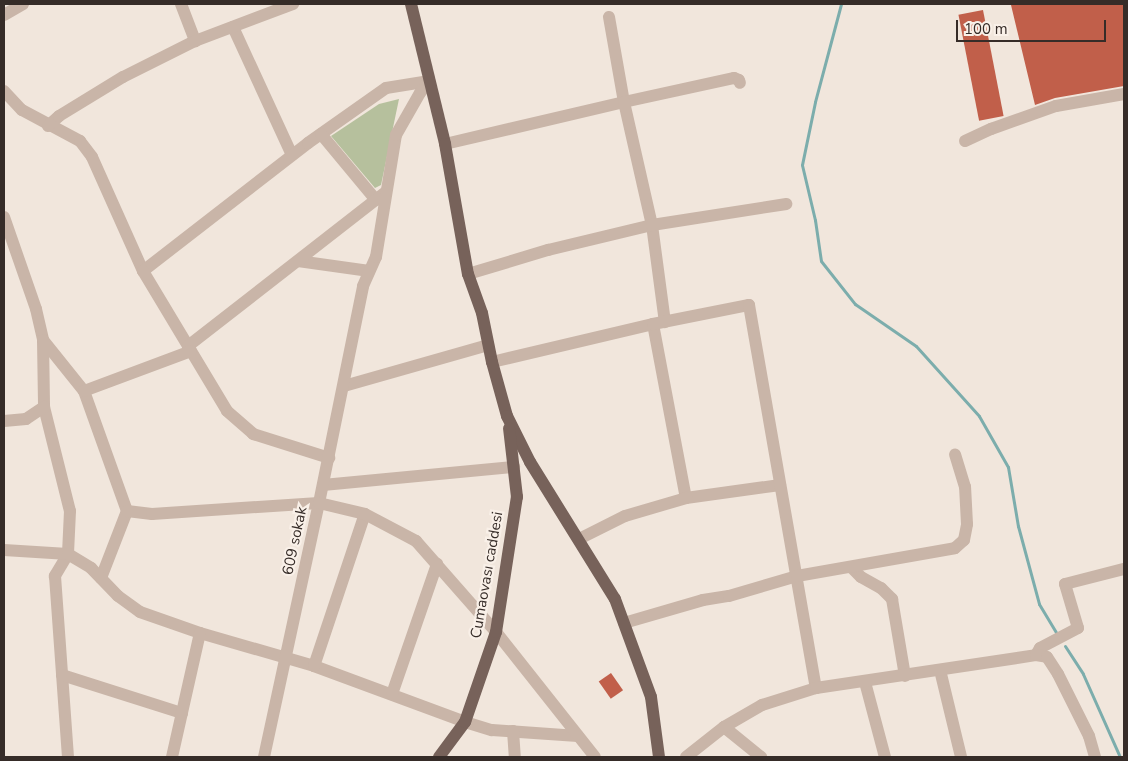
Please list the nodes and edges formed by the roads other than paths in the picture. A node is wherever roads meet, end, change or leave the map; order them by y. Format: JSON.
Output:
{"nodes":[{"id":1,"x":23,"y":4,"type":"edge"},
{"id":2,"x":181,"y":4,"type":"edge"},
{"id":3,"x":292,"y":4,"type":"edge"},
{"id":4,"x":412,"y":4,"type":"edge"},
{"id":5,"x":4,"y":15,"type":"edge"},
{"id":6,"x":609,"y":17,"type":"dead end"},
{"id":7,"x":233,"y":27,"type":"junction"},
{"id":8,"x":195,"y":41,"type":"junction"},
{"id":9,"x":429,"y":81,"type":"junction"},
{"id":10,"x":740,"y":83,"type":"dead end"},
{"id":11,"x":4,"y":91,"type":"edge"},
{"id":12,"x":1124,"y":94,"type":"edge"},
{"id":13,"x":624,"y":102,"type":"junction"},
{"id":14,"x":48,"y":126,"type":"junction"},
{"id":15,"x":321,"y":134,"type":"junction"},
{"id":16,"x":965,"y":141,"type":"dead end"},
{"id":17,"x":445,"y":144,"type":"junction"},
{"id":18,"x":292,"y":155,"type":"junction"},
{"id":19,"x":381,"y":196,"type":"junction"},
{"id":20,"x":786,"y":204,"type":"dead end"},
{"id":21,"x":4,"y":217,"type":"edge"},
{"id":22,"x":652,"y":225,"type":"junction"},
{"id":23,"x":298,"y":261,"type":"junction"},
{"id":24,"x":142,"y":271,"type":"junction"},
{"id":25,"x":369,"y":271,"type":"junction"},
{"id":26,"x":468,"y":274,"type":"junction"},
{"id":27,"x":659,"y":323,"type":"junction"},
{"id":28,"x":43,"y":340,"type":"junction"},
{"id":29,"x":488,"y":345,"type":"junction"},
{"id":30,"x":190,"y":348,"type":"junction"},
{"id":31,"x":492,"y":362,"type":"junction"},
{"id":32,"x":344,"y":386,"type":"junction"},
{"id":33,"x":84,"y":391,"type":"junction"},
{"id":34,"x":44,"y":407,"type":"junction"},
{"id":35,"x":507,"y":416,"type":"junction"},
{"id":36,"x":4,"y":421,"type":"edge"},
{"id":37,"x":955,"y":454,"type":"dead end"},
{"id":38,"x":330,"y":458,"type":"junction"},
{"id":39,"x":514,"y":466,"type":"junction"},
{"id":40,"x":780,"y":485,"type":"junction"},
{"id":41,"x":322,"y":486,"type":"junction"},
{"id":42,"x":686,"y":498,"type":"junction"},
{"id":43,"x":319,"y":503,"type":"junction"},
{"id":44,"x":127,"y":511,"type":"junction"},
{"id":45,"x":365,"y":514,"type":"junction"},
{"id":46,"x":579,"y":539,"type":"junction"},
{"id":47,"x":4,"y":550,"type":"edge"},
{"id":48,"x":68,"y":554,"type":"junction"},
{"id":49,"x":437,"y":564,"type":"junction"},
{"id":50,"x":851,"y":567,"type":"junction"},
{"id":51,"x":1124,"y":569,"type":"edge"},
{"id":52,"x":797,"y":576,"type":"junction"},
{"id":53,"x":101,"y":578,"type":"junction"},
{"id":54,"x":624,"y":623,"type":"junction"},
{"id":55,"x":200,"y":632,"type":"junction"},
{"id":56,"x":496,"y":632,"type":"junction"},
{"id":57,"x":1036,"y":655,"type":"junction"},
{"id":58,"x":287,"y":657,"type":"junction"},
{"id":59,"x":314,"y":666,"type":"junction"},
{"id":60,"x":940,"y":670,"type":"junction"},
{"id":61,"x":62,"y":675,"type":"junction"},
{"id":62,"x":905,"y":676,"type":"junction"},
{"id":63,"x":865,"y":682,"type":"junction"},
{"id":64,"x":816,"y":688,"type":"junction"},
{"id":65,"x":392,"y":694,"type":"junction"},
{"id":66,"x":182,"y":713,"type":"junction"},
{"id":67,"x":465,"y":722,"type":"junction"},
{"id":68,"x":724,"y":727,"type":"junction"},
{"id":69,"x":513,"y":731,"type":"junction"},
{"id":70,"x":578,"y":736,"type":"junction"},
{"id":71,"x":68,"y":757,"type":"edge"},
{"id":72,"x":172,"y":757,"type":"edge"},
{"id":73,"x":264,"y":757,"type":"edge"},
{"id":74,"x":439,"y":757,"type":"edge"},
{"id":75,"x":515,"y":757,"type":"edge"},
{"id":76,"x":595,"y":757,"type":"edge"},
{"id":77,"x":659,"y":757,"type":"edge"},
{"id":78,"x":686,"y":757,"type":"edge"},
{"id":79,"x":761,"y":757,"type":"edge"},
{"id":80,"x":885,"y":757,"type":"edge"},
{"id":81,"x":961,"y":757,"type":"edge"},
{"id":82,"x":1095,"y":757,"type":"edge"}],
"edges":[{"from":1,"to":5,"type":"street"},
{"from":2,"to":8,"type":"street"},
{"from":3,"to":7,"type":"street"},
{"from":4,"to":9,"type":"main road"},
{"from":6,"to":13,"type":"street"},
{"from":7,"to":8,"type":"street"},
{"from":7,"to":18,"type":"street"},
{"from":8,"to":14,"type":"street"},
{"from":9,"to":15,"type":"street"},
{"from":9,"to":17,"type":"main road"},
{"from":9,"to":19,"type":"street"},
{"from":10,"to":13,"type":"street"},
{"from":11,"to":14,"type":"street"},
{"from":12,"to":16,"type":"street"},
{"from":13,"to":17,"type":"street"},
{"from":13,"to":22,"type":"street"},
{"from":14,"to":24,"type":"street"},
{"from":15,"to":18,"type":"street"},
{"from":15,"to":19,"type":"street"},
{"from":17,"to":26,"type":"main road"},
{"from":18,"to":24,"type":"street"},
{"from":19,"to":23,"type":"street"},
{"from":19,"to":25,"type":"street"},
{"from":20,"to":22,"type":"street"},
{"from":21,"to":28,"type":"street"},
{"from":22,"to":26,"type":"street"},
{"from":22,"to":27,"type":"street"},
{"from":23,"to":25,"type":"street"},
{"from":23,"to":30,"type":"street"},
{"from":24,"to":30,"type":"street"},
{"from":25,"to":32,"type":"street"},
{"from":26,"to":29,"type":"main road"},
{"from":27,"to":31,"type":"street"},
{"from":27,"to":40,"type":"street"},
{"from":27,"to":42,"type":"street"},
{"from":28,"to":33,"type":"street"},
{"from":28,"to":34,"type":"street"},
{"from":29,"to":31,"type":"main road"},
{"from":29,"to":32,"type":"street"},
{"from":30,"to":33,"type":"street"},
{"from":30,"to":38,"type":"street"},
{"from":31,"to":35,"type":"main road"},
{"from":32,"to":38,"type":"street"},
{"from":33,"to":44,"type":"street"},
{"from":34,"to":36,"type":"street"},
{"from":34,"to":48,"type":"street"},
{"from":35,"to":39,"type":"main road","name":"Cumaovası caddesi"},
{"from":35,"to":46,"type":"main road"},
{"from":37,"to":50,"type":"street"},
{"from":38,"to":41,"type":"street"},
{"from":39,"to":41,"type":"street"},
{"from":39,"to":56,"type":"main road","name":"Cumaovası caddesi"},
{"from":40,"to":42,"type":"street"},
{"from":40,"to":52,"type":"street"},
{"from":41,"to":43,"type":"street"},
{"from":42,"to":46,"type":"street"},
{"from":43,"to":44,"type":"street"},
{"from":43,"to":45,"type":"street","name":"609 sokak"},
{"from":43,"to":58,"type":"street","name":"609 sokak"},
{"from":44,"to":53,"type":"street"},
{"from":45,"to":49,"type":"street","name":"609 sokak"},
{"from":45,"to":59,"type":"street"},
{"from":46,"to":54,"type":"main road"},
{"from":47,"to":48,"type":"street"},
{"from":48,"to":53,"type":"street"},
{"from":48,"to":61,"type":"street"},
{"from":49,"to":56,"type":"street","name":"609 sokak"},
{"from":49,"to":65,"type":"street"},
{"from":50,"to":52,"type":"street"},
{"from":50,"to":62,"type":"street"},
{"from":51,"to":57,"type":"street"},
{"from":52,"to":54,"type":"street"},
{"from":52,"to":64,"type":"street"},
{"from":53,"to":55,"type":"street"},
{"from":54,"to":77,"type":"main road"},
{"from":55,"to":58,"type":"street"},
{"from":55,"to":66,"type":"street"},
{"from":56,"to":67,"type":"main road","name":"Cumaovası caddesi"},
{"from":56,"to":70,"type":"street","name":"609 sokak"},
{"from":57,"to":60,"type":"street"},
{"from":57,"to":82,"type":"street"},
{"from":58,"to":59,"type":"street"},
{"from":58,"to":73,"type":"street","name":"609 sokak"},
{"from":59,"to":65,"type":"street"},
{"from":60,"to":62,"type":"street"},
{"from":60,"to":81,"type":"street"},
{"from":61,"to":66,"type":"street"},
{"from":61,"to":71,"type":"street"},
{"from":62,"to":63,"type":"street"},
{"from":63,"to":64,"type":"street"},
{"from":63,"to":80,"type":"street"},
{"from":64,"to":68,"type":"street"},
{"from":65,"to":67,"type":"street"},
{"from":66,"to":72,"type":"street"},
{"from":67,"to":69,"type":"street"},
{"from":67,"to":74,"type":"main road","name":"Cumaovası caddesi"},
{"from":68,"to":78,"type":"street"},
{"from":68,"to":79,"type":"street"},
{"from":69,"to":70,"type":"street"},
{"from":69,"to":75,"type":"street"},
{"from":70,"to":76,"type":"street","name":"609 sokak"}]}
